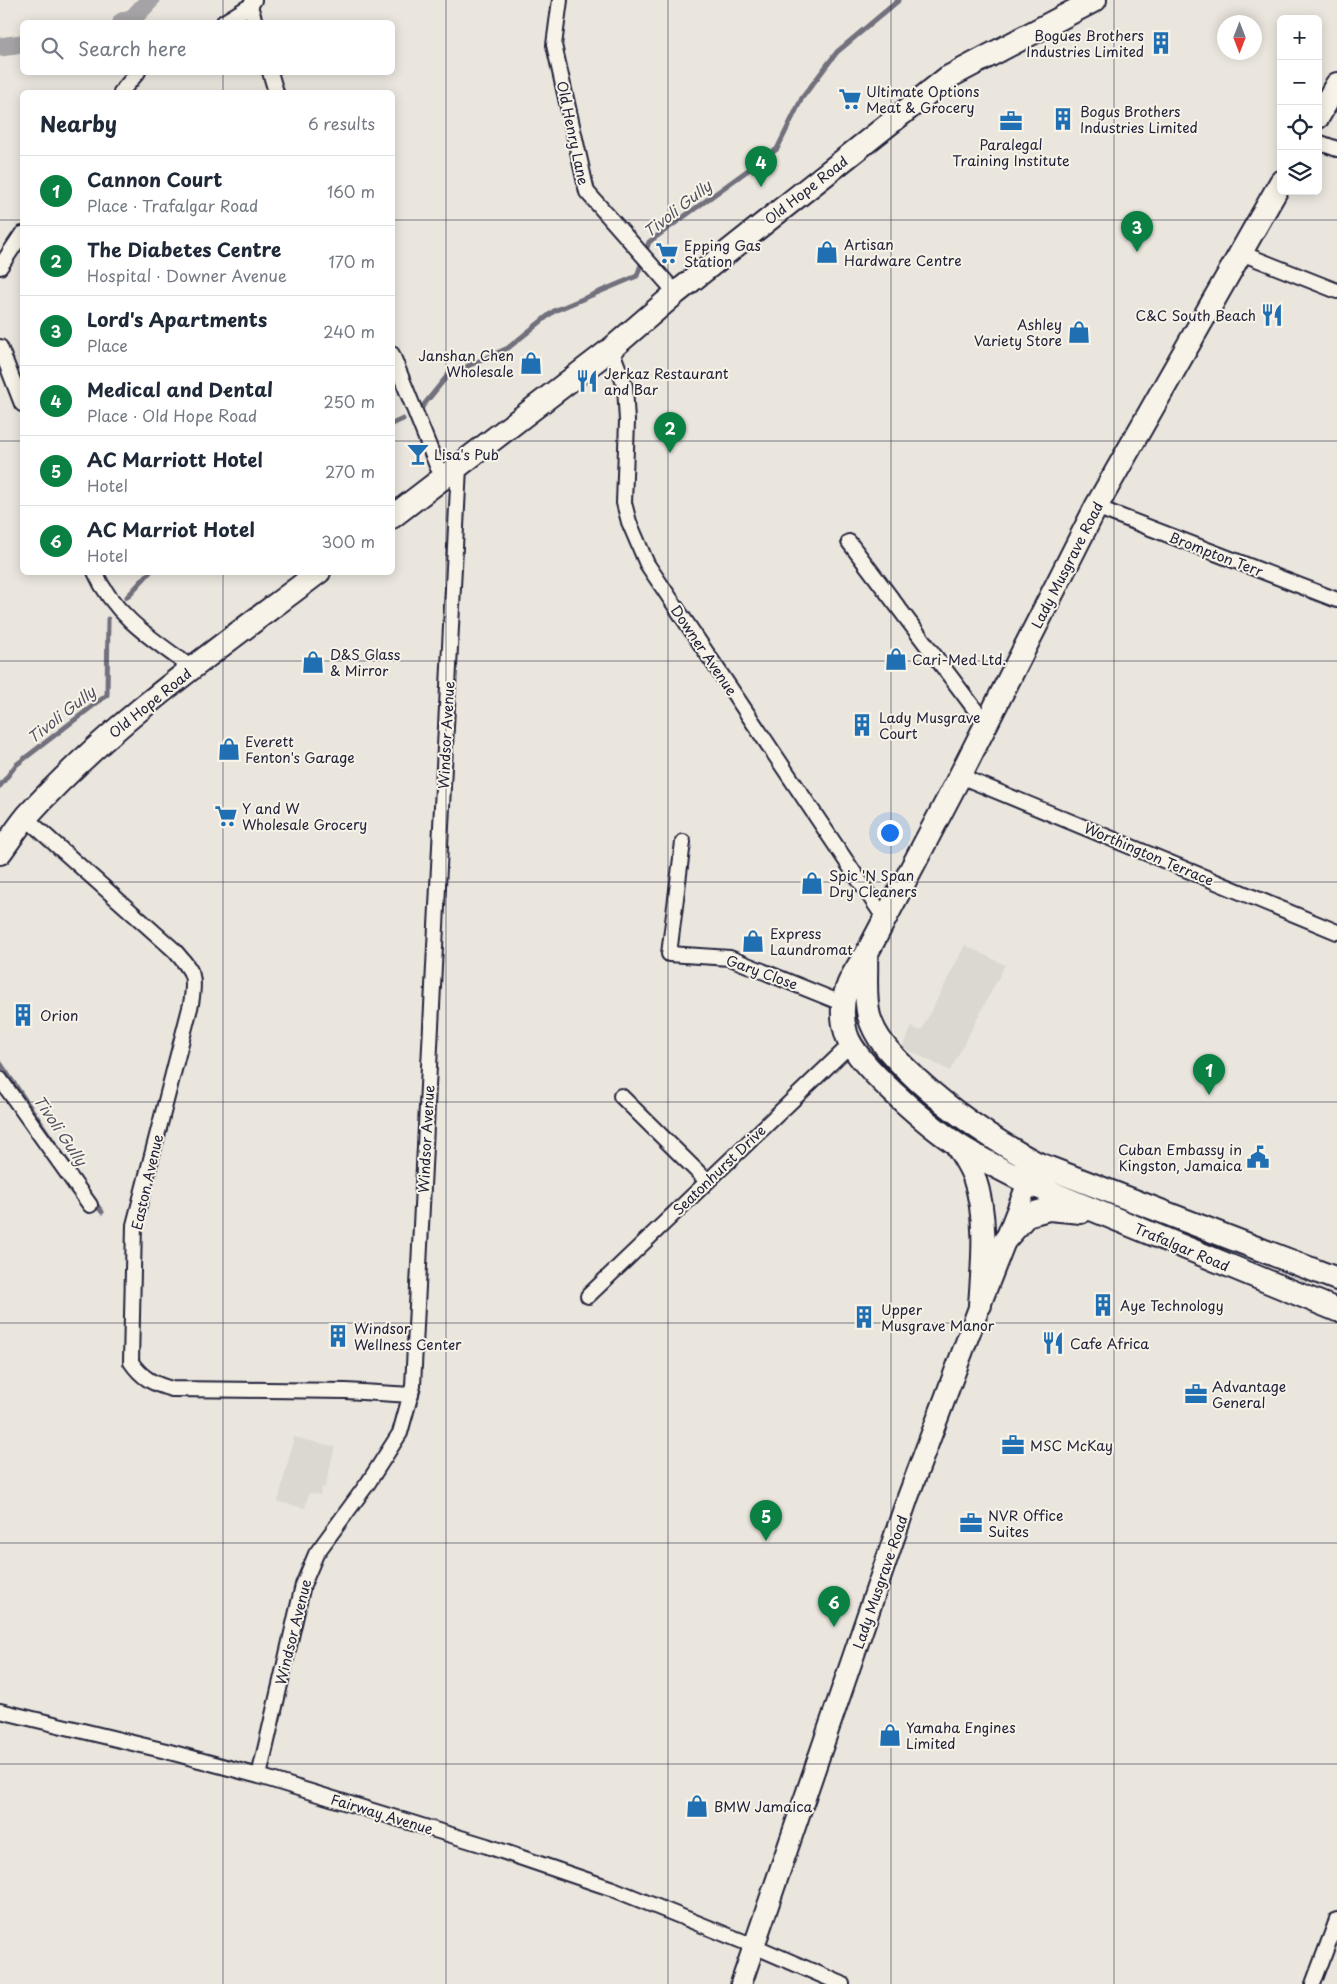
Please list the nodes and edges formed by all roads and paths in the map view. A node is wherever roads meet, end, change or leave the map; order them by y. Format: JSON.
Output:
{"nodes":[{"id":1,"x":560,"y":0,"type":"edge"},
{"id":2,"x":1095,"y":0,"type":"edge"},
{"id":3,"x":252,"y":3,"type":"edge"},
{"id":4,"x":227,"y":20,"type":"edge"},
{"id":5,"x":255,"y":20,"type":"edge"},
{"id":6,"x":135,"y":75,"type":"edge"},
{"id":7,"x":271,"y":75,"type":"edge"},
{"id":8,"x":1337,"y":84,"type":"edge"},
{"id":9,"x":123,"y":90,"type":"edge"},
{"id":10,"x":275,"y":90,"type":"edge"},
{"id":11,"x":1322,"y":110,"type":"edge"},
{"id":12,"x":1322,"y":144,"type":"edge"},
{"id":13,"x":1337,"y":150,"type":"edge"},
{"id":14,"x":1277,"y":189,"type":"edge"},
{"id":15,"x":20,"y":237,"type":"edge"},
{"id":16,"x":1241,"y":252,"type":"junction"},
{"id":17,"x":0,"y":266,"type":"edge"},
{"id":18,"x":1337,"y":291,"type":"edge"},
{"id":19,"x":676,"y":293,"type":"junction"},
{"id":20,"x":0,"y":347,"type":"edge"},
{"id":21,"x":611,"y":349,"type":"junction"},
{"id":22,"x":395,"y":361,"type":"edge"},
{"id":23,"x":20,"y":399,"type":"edge"},
{"id":24,"x":452,"y":473,"type":"junction"},
{"id":25,"x":1096,"y":507,"type":"junction"},
{"id":26,"x":395,"y":515,"type":"edge"},
{"id":27,"x":849,"y":542,"type":"dead end"},
{"id":28,"x":96,"y":575,"type":"edge"},
{"id":29,"x":315,"y":575,"type":"edge"},
{"id":30,"x":1337,"y":600,"type":"edge"},
{"id":31,"x":192,"y":668,"type":"junction"},
{"id":32,"x":986,"y":724,"type":"junction"},
{"id":33,"x":960,"y":776,"type":"junction"},
{"id":34,"x":26,"y":818,"type":"junction"},
{"id":35,"x":683,"y":842,"type":"dead end"},
{"id":36,"x":0,"y":853,"type":"edge"},
{"id":37,"x":885,"y":920,"type":"junction"},
{"id":38,"x":1337,"y":932,"type":"edge"},
{"id":39,"x":866,"y":955,"type":"junction"},
{"id":40,"x":844,"y":1004,"type":"junction"},
{"id":41,"x":850,"y":1044,"type":"junction"},
{"id":42,"x":0,"y":1079,"type":"edge"},
{"id":43,"x":621,"y":1096,"type":"dead end"},
{"id":44,"x":956,"y":1144,"type":"junction"},
{"id":45,"x":1032,"y":1173,"type":"junction"},
{"id":46,"x":707,"y":1181,"type":"junction"},
{"id":47,"x":90,"y":1205,"type":"dead end"},
{"id":48,"x":1118,"y":1220,"type":"junction"},
{"id":49,"x":1005,"y":1240,"type":"junction"},
{"id":50,"x":1337,"y":1278,"type":"edge"},
{"id":51,"x":588,"y":1296,"type":"dead end"},
{"id":52,"x":980,"y":1305,"type":"junction"},
{"id":53,"x":1337,"y":1310,"type":"edge"},
{"id":54,"x":411,"y":1395,"type":"junction"},
{"id":55,"x":0,"y":1711,"type":"edge"},
{"id":56,"x":259,"y":1776,"type":"junction"},
{"id":57,"x":1337,"y":1920,"type":"edge"},
{"id":58,"x":754,"y":1946,"type":"junction"},
{"id":59,"x":741,"y":1984,"type":"edge"},
{"id":60,"x":842,"y":1984,"type":"edge"},
{"id":61,"x":1313,"y":1984,"type":"edge"}],
"edges":[{"from":1,"to":19,"type":"street","name":"Old Henry Lane"},
{"from":2,"to":19,"type":"main road","name":"Old Hope Road"},
{"from":3,"to":4,"type":"street"},
{"from":3,"to":5,"type":"street"},
{"from":6,"to":9,"type":"street"},
{"from":7,"to":10,"type":"street"},
{"from":8,"to":11,"type":"main road"},
{"from":12,"to":13,"type":"street"},
{"from":14,"to":16,"type":"main road","name":"Lady Musgrave Road"},
{"from":15,"to":17,"type":"street"},
{"from":16,"to":18,"type":"street"},
{"from":16,"to":25,"type":"main road","name":"Lady Musgrave Road"},
{"from":19,"to":21,"type":"main road","name":"Old Hope Road"},
{"from":20,"to":23,"type":"street"},
{"from":21,"to":24,"type":"main road","name":"Old Hope Road"},
{"from":21,"to":37,"type":"street","name":"Downer Avenue"},
{"from":22,"to":24,"type":"street"},
{"from":24,"to":26,"type":"main road","name":"Old Hope Road"},
{"from":24,"to":54,"type":"street","name":"Windsor Avenue"},
{"from":25,"to":30,"type":"street","name":"Brompton Terr"},
{"from":25,"to":32,"type":"main road","name":"Lady Musgrave Road"},
{"from":27,"to":32,"type":"street"},
{"from":28,"to":31,"type":"street"},
{"from":29,"to":31,"type":"main road","name":"Old Hope Road"},
{"from":31,"to":34,"type":"main road","name":"Old Hope Road"},
{"from":32,"to":33,"type":"main road","name":"Lady Musgrave Road"},
{"from":33,"to":37,"type":"main road","name":"Lady Musgrave Road"},
{"from":33,"to":38,"type":"street","name":"Worthington Terrace"},
{"from":34,"to":36,"type":"main road","name":"Old Hope Road"},
{"from":34,"to":54,"type":"street","name":"Easton Avenue"},
{"from":35,"to":40,"type":"street","name":"Gary Close"},
{"from":37,"to":39,"type":"main road","name":"Lady Musgrave Road"},
{"from":39,"to":40,"type":"main road","name":"Lady Musgrave Road"},
{"from":39,"to":45,"type":"main road","name":"Lady Musgrave Road"},
{"from":40,"to":41,"type":"main road","name":"Lady Musgrave Road"},
{"from":41,"to":44,"type":"main road","name":"Lady Musgrave Road"},
{"from":41,"to":46,"type":"street","name":"Seatonhurst Drive"},
{"from":42,"to":47,"type":"street"},
{"from":43,"to":46,"type":"street"},
{"from":44,"to":45,"type":"main road","name":"Lady Musgrave Road"},
{"from":44,"to":52,"type":"main road"},
{"from":45,"to":48,"type":"main road","name":"Trafalgar Road"},
{"from":45,"to":49,"type":"main road","name":"Lady Musgrave Road"},
{"from":45,"to":50,"type":"main road","name":"Trafalgar Road"},
{"from":46,"to":51,"type":"street","name":"Seatonhurst Drive"},
{"from":48,"to":49,"type":"main road"},
{"from":48,"to":53,"type":"main road","name":"Trafalgar Road"},
{"from":49,"to":52,"type":"main road","name":"Lady Musgrave Road"},
{"from":52,"to":58,"type":"main road","name":"Lady Musgrave Road"},
{"from":54,"to":56,"type":"street","name":"Windsor Avenue"},
{"from":55,"to":56,"type":"street","name":"Fairway Avenue"},
{"from":56,"to":58,"type":"street","name":"Fairway Avenue"},
{"from":57,"to":61,"type":"street"},
{"from":58,"to":59,"type":"main road","name":"Lady Musgrave Road"},
{"from":58,"to":60,"type":"street","name":"Fairway Avenue"}]}
